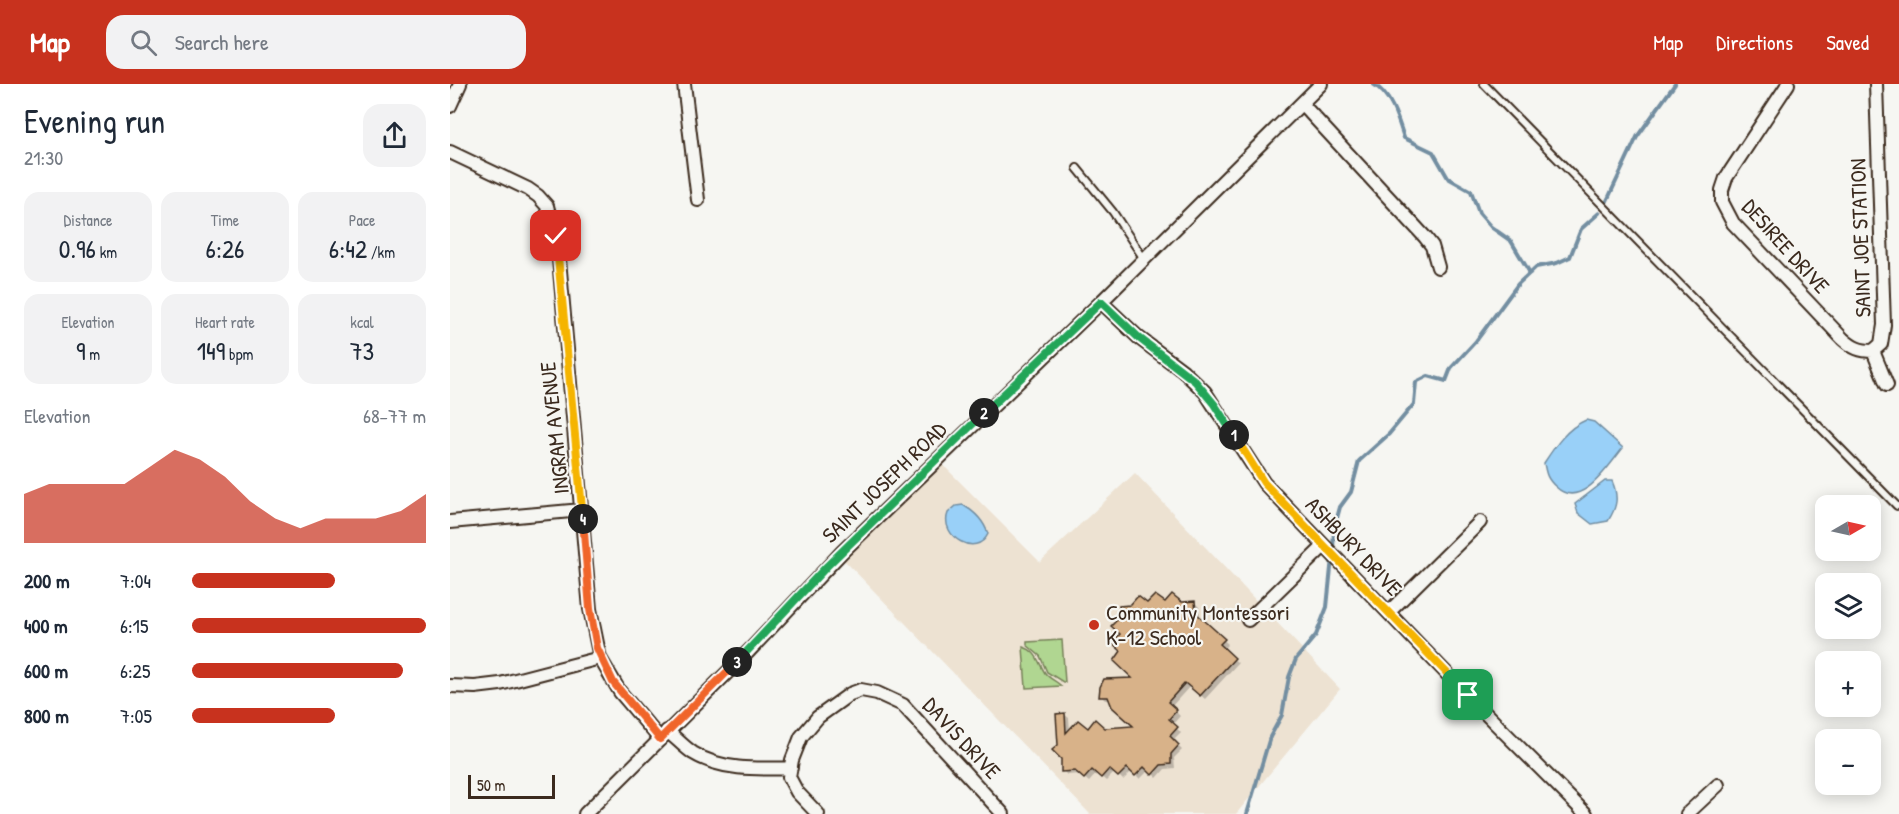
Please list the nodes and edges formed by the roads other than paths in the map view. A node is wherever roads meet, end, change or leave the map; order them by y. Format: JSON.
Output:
{"nodes":[{"id":1,"x":460,"y":84,"type":"edge"},
{"id":2,"x":684,"y":84,"type":"edge"},
{"id":3,"x":1321,"y":84,"type":"edge"},
{"id":4,"x":1484,"y":84,"type":"edge"},
{"id":5,"x":1788,"y":84,"type":"edge"},
{"id":6,"x":1876,"y":84,"type":"edge"},
{"id":7,"x":1302,"y":104,"type":"junction"},
{"id":8,"x":450,"y":106,"type":"edge"},
{"id":9,"x":450,"y":152,"type":"edge"},
{"id":10,"x":1077,"y":168,"type":"dead end"},
{"id":11,"x":698,"y":200,"type":"dead end"},
{"id":12,"x":1144,"y":260,"type":"junction"},
{"id":13,"x":1438,"y":267,"type":"dead end"},
{"id":14,"x":1101,"y":302,"type":"junction"},
{"id":15,"x":1873,"y":351,"type":"junction"},
{"id":16,"x":1887,"y":385,"type":"dead end"},
{"id":17,"x":1897,"y":506,"type":"dead end"},
{"id":18,"x":582,"y":510,"type":"junction"},
{"id":19,"x":450,"y":522,"type":"edge"},
{"id":20,"x":1480,"y":522,"type":"dead end"},
{"id":21,"x":1325,"y":546,"type":"junction"},
{"id":22,"x":1389,"y":612,"type":"junction"},
{"id":23,"x":1248,"y":620,"type":"dead end"},
{"id":24,"x":600,"y":658,"type":"junction"},
{"id":25,"x":450,"y":686,"type":"edge"},
{"id":26,"x":663,"y":735,"type":"junction"},
{"id":27,"x":790,"y":772,"type":"junction"},
{"id":28,"x":1718,"y":785,"type":"dead end"},
{"id":29,"x":585,"y":814,"type":"edge"},
{"id":30,"x":818,"y":814,"type":"edge"},
{"id":31,"x":1003,"y":814,"type":"edge"},
{"id":32,"x":1586,"y":814,"type":"edge"},
{"id":33,"x":1687,"y":814,"type":"edge"}],
"edges":[{"from":1,"to":8,"type":"street"},
{"from":2,"to":11,"type":"street"},
{"from":3,"to":7,"type":"street","name":"SAINT JOSEPH ROAD"},
{"from":4,"to":17,"type":"lane"},
{"from":5,"to":15,"type":"street","name":"DESIREE DRIVE"},
{"from":6,"to":15,"type":"street","name":"SAINT JOE STATION"},
{"from":7,"to":12,"type":"street","name":"SAINT JOSEPH ROAD"},
{"from":7,"to":13,"type":"street"},
{"from":9,"to":18,"type":"street","name":"INGRAM AVENUE"},
{"from":10,"to":12,"type":"lane"},
{"from":12,"to":14,"type":"street","name":"SAINT JOSEPH ROAD"},
{"from":14,"to":21,"type":"street","name":"ASHBURY DRIVE"},
{"from":14,"to":26,"type":"street","name":"SAINT JOSEPH ROAD"},
{"from":15,"to":16,"type":"street","name":"SAINT JOE STATION"},
{"from":18,"to":19,"type":"street"},
{"from":18,"to":24,"type":"street","name":"INGRAM AVENUE"},
{"from":20,"to":22,"type":"street"},
{"from":21,"to":22,"type":"street","name":"ASHBURY DRIVE"},
{"from":21,"to":23,"type":"street"},
{"from":22,"to":32,"type":"street","name":"ASHBURY DRIVE"},
{"from":24,"to":25,"type":"street"},
{"from":24,"to":26,"type":"street","name":"INGRAM AVENUE"},
{"from":26,"to":27,"type":"street","name":"INGRAM AVENUE"},
{"from":26,"to":29,"type":"street","name":"SAINT JOSEPH ROAD"},
{"from":27,"to":30,"type":"street"},
{"from":27,"to":31,"type":"street","name":"DAVIS DRIVE"},
{"from":28,"to":33,"type":"street"}]}
